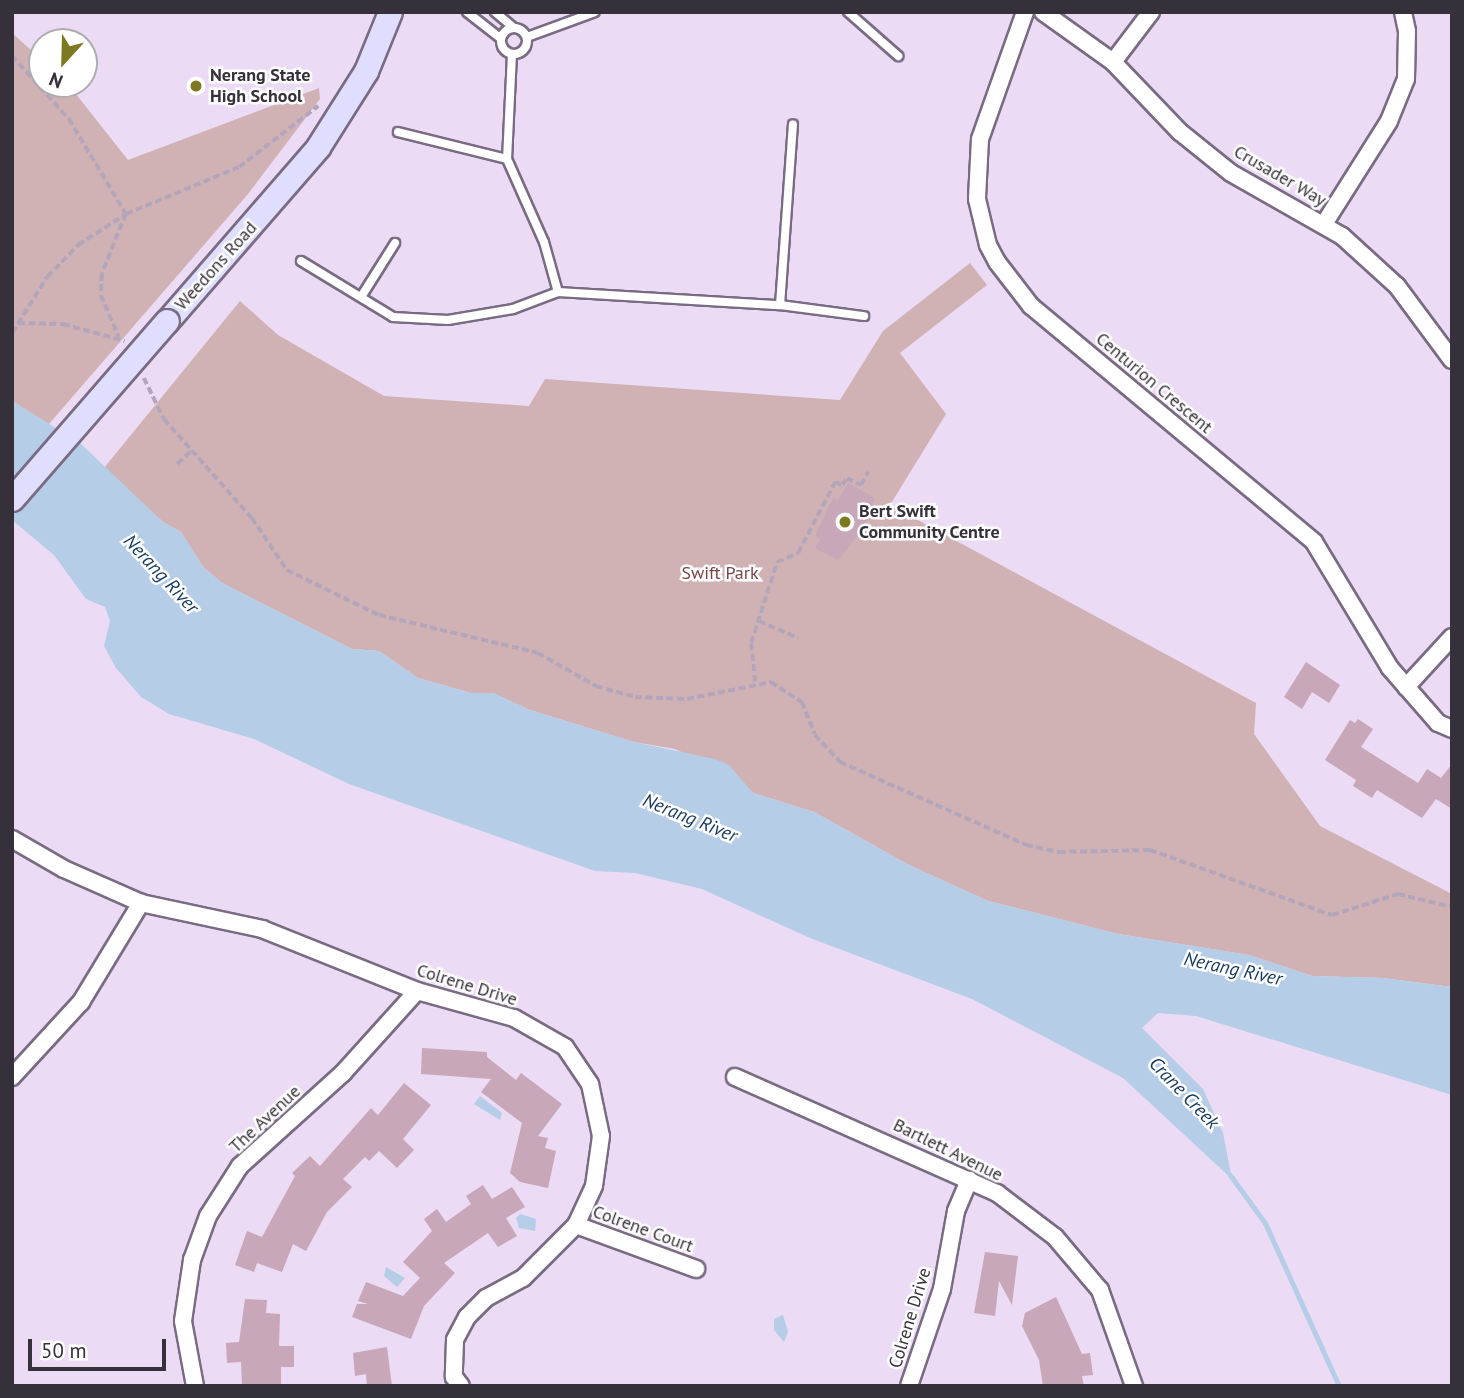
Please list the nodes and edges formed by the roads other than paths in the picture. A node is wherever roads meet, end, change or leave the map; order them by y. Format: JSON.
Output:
{"nodes":[{"id":1,"x":390,"y":12,"type":"edge"},
{"id":2,"x":467,"y":12,"type":"edge"},
{"id":3,"x":495,"y":12,"type":"edge"},
{"id":4,"x":596,"y":12,"type":"edge"},
{"id":5,"x":848,"y":12,"type":"edge"},
{"id":6,"x":1025,"y":12,"type":"edge"},
{"id":7,"x":1043,"y":12,"type":"edge"},
{"id":8,"x":1151,"y":12,"type":"edge"},
{"id":9,"x":1403,"y":12,"type":"edge"},
{"id":10,"x":513,"y":27,"type":"junction"},
{"id":11,"x":527,"y":37,"type":"junction"},
{"id":12,"x":500,"y":38,"type":"junction"},
{"id":13,"x":512,"y":54,"type":"junction"},
{"id":14,"x":898,"y":56,"type":"dead end"},
{"id":15,"x":1113,"y":62,"type":"junction"},
{"id":16,"x":793,"y":124,"type":"dead end"},
{"id":17,"x":398,"y":132,"type":"dead end"},
{"id":18,"x":508,"y":159,"type":"junction"},
{"id":19,"x":1324,"y":224,"type":"junction"},
{"id":20,"x":395,"y":243,"type":"dead end"},
{"id":21,"x":301,"y":261,"type":"dead end"},
{"id":22,"x":558,"y":292,"type":"junction"},
{"id":23,"x":361,"y":297,"type":"junction"},
{"id":24,"x":780,"y":305,"type":"junction"},
{"id":25,"x":864,"y":316,"type":"dead end"},
{"id":26,"x":1452,"y":360,"type":"edge"},
{"id":27,"x":12,"y":499,"type":"edge"},
{"id":28,"x":1452,"y":637,"type":"edge"},
{"id":29,"x":1406,"y":687,"type":"junction"},
{"id":30,"x":1452,"y":729,"type":"edge"},
{"id":31,"x":12,"y":839,"type":"edge"},
{"id":32,"x":141,"y":903,"type":"junction"},
{"id":33,"x":417,"y":990,"type":"junction"},
{"id":34,"x":12,"y":1077,"type":"edge"},
{"id":35,"x":735,"y":1077,"type":"dead end"},
{"id":36,"x":969,"y":1180,"type":"junction"},
{"id":37,"x":576,"y":1225,"type":"junction"},
{"id":38,"x":696,"y":1269,"type":"dead end"},
{"id":39,"x":195,"y":1386,"type":"edge"},
{"id":40,"x":461,"y":1386,"type":"edge"},
{"id":41,"x":909,"y":1386,"type":"edge"},
{"id":42,"x":1134,"y":1386,"type":"edge"}],
"edges":[{"from":1,"to":27,"type":"street","name":"Weedons Road","bridge":true},
{"from":2,"to":12,"type":"lane"},
{"from":3,"to":10,"type":"lane"},
{"from":4,"to":11,"type":"lane"},
{"from":5,"to":14,"type":"lane"},
{"from":6,"to":29,"type":"street","name":"Centurion Crescent"},
{"from":7,"to":15,"type":"street","name":"Crusader Way"},
{"from":8,"to":15,"type":"street"},
{"from":9,"to":19,"type":"street"},
{"from":10,"to":11,"type":"lane"},
{"from":10,"to":12,"type":"lane"},
{"from":11,"to":13,"type":"lane"},
{"from":12,"to":13,"type":"lane"},
{"from":13,"to":18,"type":"lane"},
{"from":15,"to":19,"type":"street","name":"Crusader Way"},
{"from":16,"to":24,"type":"lane"},
{"from":17,"to":18,"type":"lane"},
{"from":18,"to":22,"type":"lane"},
{"from":19,"to":26,"type":"street","name":"Crusader Way"},
{"from":20,"to":23,"type":"lane"},
{"from":21,"to":23,"type":"lane"},
{"from":22,"to":23,"type":"lane"},
{"from":22,"to":24,"type":"lane"},
{"from":24,"to":25,"type":"lane"},
{"from":28,"to":29,"type":"street"},
{"from":29,"to":30,"type":"street","name":"Centurion Crescent"},
{"from":31,"to":32,"type":"street","name":"Colrene Drive"},
{"from":32,"to":33,"type":"street","name":"Colrene Drive"},
{"from":32,"to":34,"type":"street"},
{"from":33,"to":37,"type":"street","name":"Colrene Drive"},
{"from":33,"to":39,"type":"street","name":"The Avenue"},
{"from":35,"to":36,"type":"street","name":"Bartlett Avenue"},
{"from":36,"to":41,"type":"street","name":"Colrene Drive"},
{"from":36,"to":42,"type":"street","name":"Bartlett Avenue"},
{"from":37,"to":38,"type":"street","name":"Colrene Court"},
{"from":37,"to":40,"type":"street","name":"Colrene Drive"}]}
